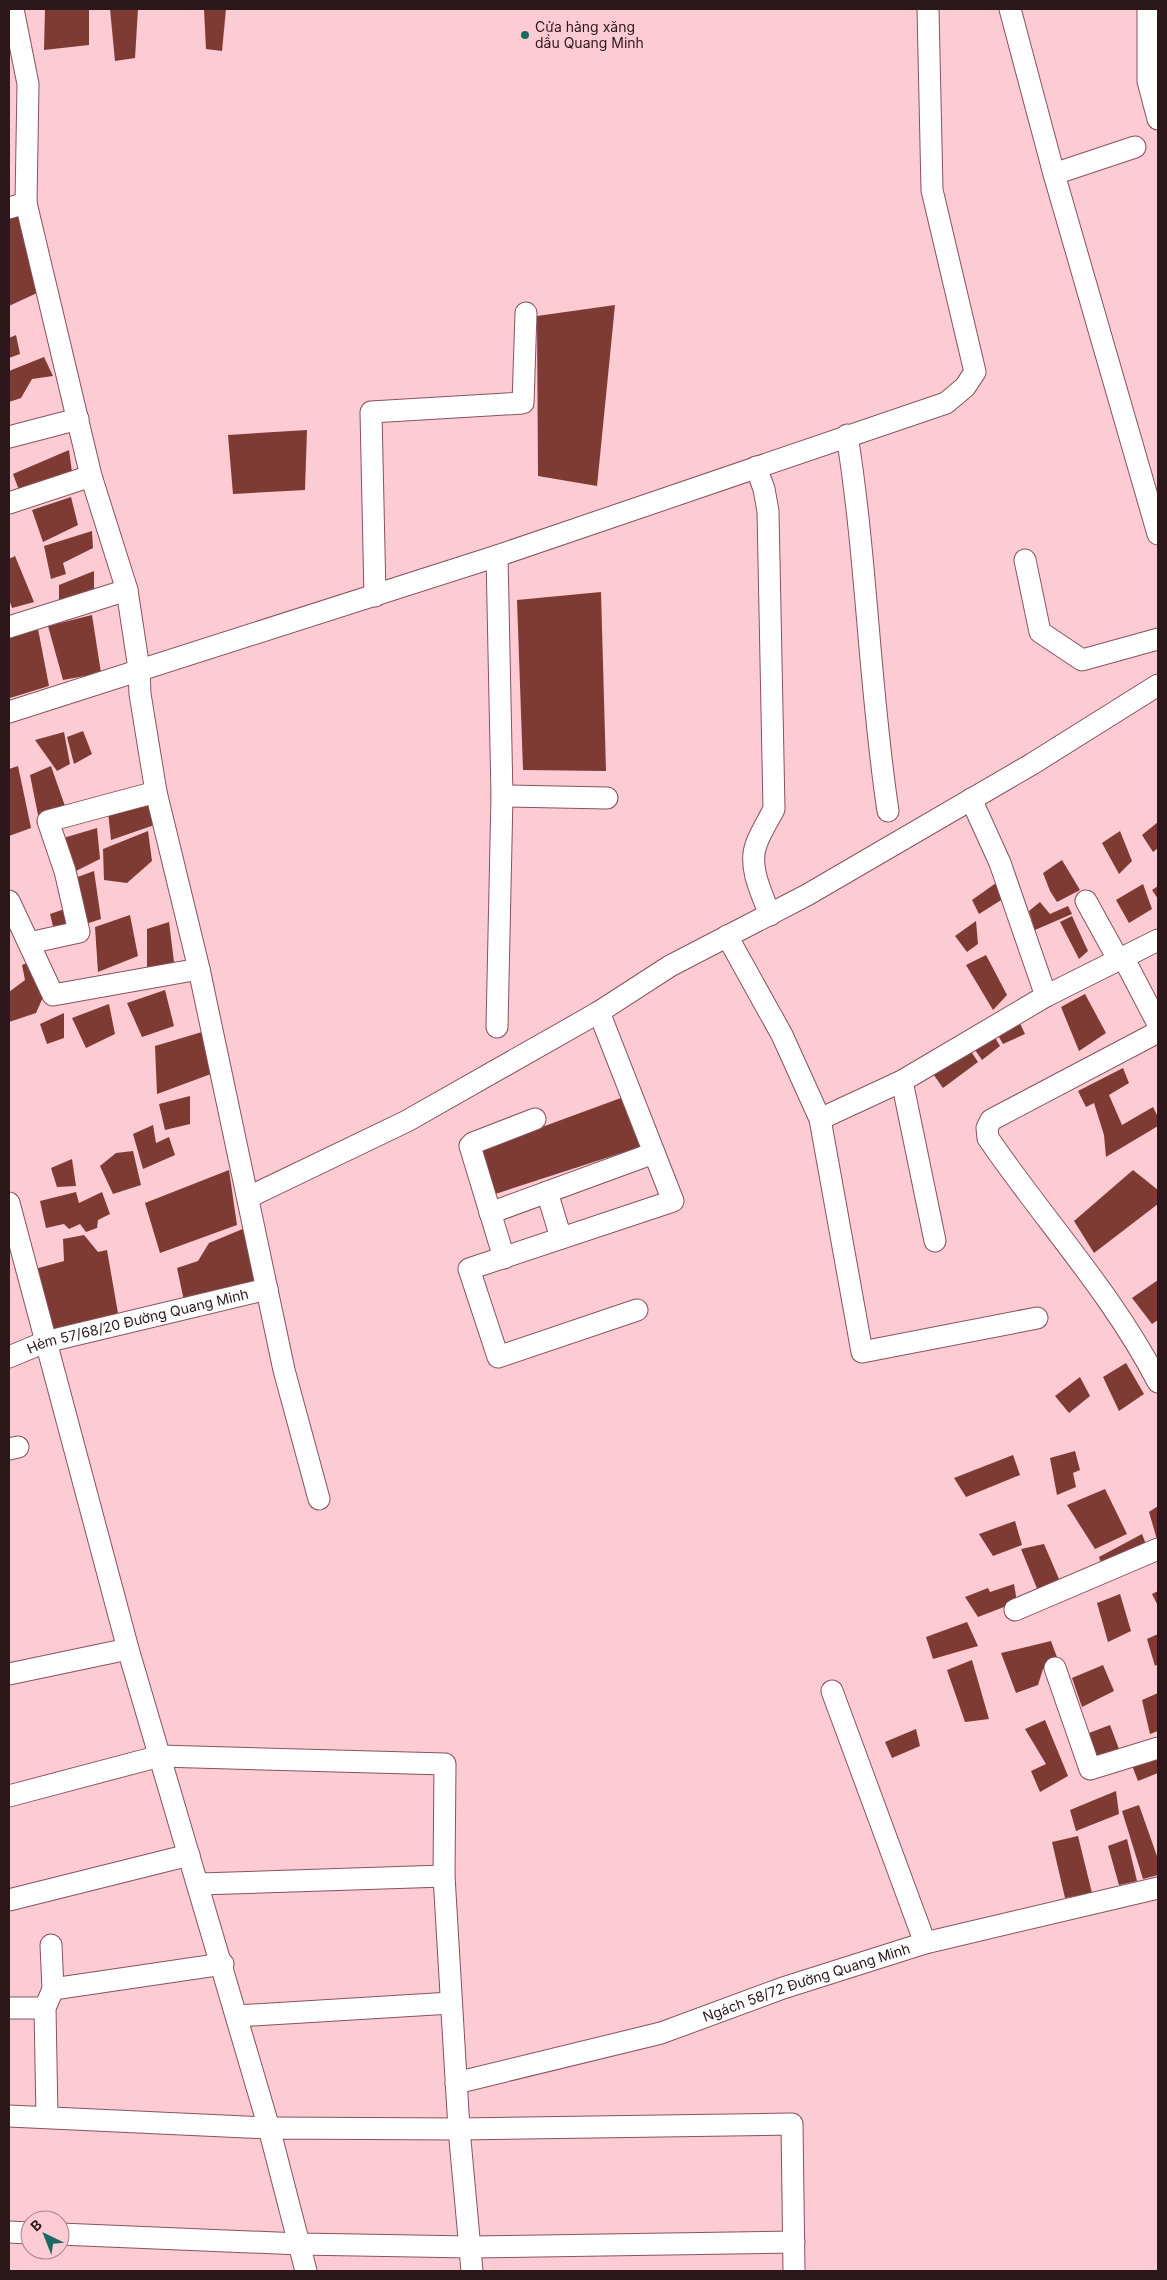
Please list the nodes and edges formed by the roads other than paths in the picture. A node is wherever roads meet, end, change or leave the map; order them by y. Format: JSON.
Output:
{"nodes":[{"id":1,"x":13,"y":9,"type":"edge"},
{"id":2,"x":928,"y":9,"type":"edge"},
{"id":3,"x":1010,"y":9,"type":"edge"},
{"id":4,"x":1151,"y":21,"type":"edge"},
{"id":5,"x":1158,"y":119,"type":"edge"},
{"id":6,"x":1135,"y":147,"type":"dead end"},
{"id":7,"x":1054,"y":174,"type":"junction"},
{"id":8,"x":18,"y":206,"type":"edge"},
{"id":9,"x":526,"y":313,"type":"dead end"},
{"id":10,"x":78,"y":419,"type":"junction"},
{"id":11,"x":848,"y":435,"type":"junction"},
{"id":12,"x":9,"y":437,"type":"edge"},
{"id":13,"x":756,"y":467,"type":"junction"},
{"id":14,"x":91,"y":476,"type":"junction"},
{"id":15,"x":9,"y":503,"type":"edge"},
{"id":16,"x":1158,"y":534,"type":"edge"},
{"id":17,"x":497,"y":556,"type":"junction"},
{"id":18,"x":1025,"y":560,"type":"dead end"},
{"id":19,"x":127,"y":590,"type":"junction"},
{"id":20,"x":375,"y":596,"type":"junction"},
{"id":21,"x":9,"y":627,"type":"edge"},
{"id":22,"x":1158,"y":639,"type":"edge"},
{"id":23,"x":139,"y":668,"type":"junction"},
{"id":24,"x":1158,"y":685,"type":"edge"},
{"id":25,"x":9,"y":712,"type":"edge"},
{"id":26,"x":156,"y":792,"type":"junction"},
{"id":27,"x":502,"y":796,"type":"junction"},
{"id":28,"x":606,"y":798,"type":"dead end"},
{"id":29,"x":971,"y":799,"type":"junction"},
{"id":30,"x":888,"y":811,"type":"dead end"},
{"id":31,"x":1086,"y":902,"type":"dead end"},
{"id":32,"x":11,"y":913,"type":"edge"},
{"id":33,"x":770,"y":915,"type":"junction"},
{"id":34,"x":727,"y":936,"type":"junction"},
{"id":35,"x":1158,"y":940,"type":"edge"},
{"id":36,"x":29,"y":943,"type":"junction"},
{"id":37,"x":1121,"y":958,"type":"junction"},
{"id":38,"x":199,"y":969,"type":"junction"},
{"id":39,"x":1046,"y":996,"type":"junction"},
{"id":40,"x":599,"y":1012,"type":"junction"},
{"id":41,"x":1158,"y":1024,"type":"edge"},
{"id":42,"x":497,"y":1027,"type":"dead end"},
{"id":43,"x":1158,"y":1032,"type":"edge"},
{"id":44,"x":902,"y":1081,"type":"junction"},
{"id":45,"x":535,"y":1119,"type":"dead end"},
{"id":46,"x":820,"y":1119,"type":"junction"},
{"id":47,"x":654,"y":1153,"type":"junction"},
{"id":48,"x":547,"y":1192,"type":"junction"},
{"id":49,"x":249,"y":1196,"type":"junction"},
{"id":50,"x":9,"y":1202,"type":"edge"},
{"id":51,"x":490,"y":1212,"type":"junction"},
{"id":52,"x":562,"y":1238,"type":"junction"},
{"id":53,"x":935,"y":1241,"type":"dead end"},
{"id":54,"x":504,"y":1258,"type":"junction"},
{"id":55,"x":267,"y":1289,"type":"junction"},
{"id":56,"x":637,"y":1310,"type":"dead end"},
{"id":57,"x":1037,"y":1318,"type":"dead end"},
{"id":58,"x":45,"y":1342,"type":"junction"},
{"id":59,"x":9,"y":1357,"type":"edge"},
{"id":60,"x":1158,"y":1382,"type":"edge"},
{"id":61,"x":319,"y":1499,"type":"dead end"},
{"id":62,"x":1158,"y":1549,"type":"edge"},
{"id":63,"x":1015,"y":1610,"type":"dead end"},
{"id":64,"x":128,"y":1649,"type":"junction"},
{"id":65,"x":1055,"y":1668,"type":"dead end"},
{"id":66,"x":9,"y":1674,"type":"edge"},
{"id":67,"x":832,"y":1691,"type":"dead end"},
{"id":68,"x":1158,"y":1748,"type":"edge"},
{"id":69,"x":160,"y":1756,"type":"junction"},
{"id":70,"x":9,"y":1796,"type":"edge"},
{"id":71,"x":189,"y":1855,"type":"junction"},
{"id":72,"x":444,"y":1876,"type":"junction"},
{"id":73,"x":199,"y":1884,"type":"junction"},
{"id":74,"x":1158,"y":1888,"type":"edge"},
{"id":75,"x":9,"y":1900,"type":"edge"},
{"id":76,"x":925,"y":1943,"type":"junction"},
{"id":77,"x":51,"y":1945,"type":"dead end"},
{"id":78,"x":223,"y":1964,"type":"junction"},
{"id":79,"x":49,"y":1999,"type":"junction"},
{"id":80,"x":451,"y":2003,"type":"junction"},
{"id":81,"x":9,"y":2008,"type":"edge"},
{"id":82,"x":237,"y":2016,"type":"junction"},
{"id":83,"x":456,"y":2083,"type":"junction"},
{"id":84,"x":9,"y":2116,"type":"edge"},
{"id":85,"x":47,"y":2116,"type":"junction"},
{"id":86,"x":270,"y":2128,"type":"junction"},
{"id":87,"x":459,"y":2128,"type":"junction"},
{"id":88,"x":70,"y":2234,"type":"edge"},
{"id":89,"x":794,"y":2242,"type":"junction"},
{"id":90,"x":300,"y":2244,"type":"junction"},
{"id":91,"x":470,"y":2247,"type":"junction"},
{"id":92,"x":306,"y":2271,"type":"edge"},
{"id":93,"x":472,"y":2271,"type":"edge"},
{"id":94,"x":794,"y":2271,"type":"edge"}],
"edges":[{"from":1,"to":8,"type":"street"},
{"from":2,"to":11,"type":"street"},
{"from":3,"to":7,"type":"street"},
{"from":4,"to":5,"type":"street"},
{"from":6,"to":7,"type":"street"},
{"from":7,"to":16,"type":"street"},
{"from":8,"to":10,"type":"street"},
{"from":9,"to":20,"type":"street"},
{"from":10,"to":12,"type":"street"},
{"from":10,"to":14,"type":"street"},
{"from":11,"to":13,"type":"street"},
{"from":11,"to":30,"type":"street"},
{"from":13,"to":17,"type":"street"},
{"from":13,"to":33,"type":"street"},
{"from":14,"to":15,"type":"street"},
{"from":14,"to":19,"type":"street"},
{"from":17,"to":20,"type":"street"},
{"from":17,"to":27,"type":"street"},
{"from":18,"to":22,"type":"street"},
{"from":19,"to":21,"type":"street"},
{"from":19,"to":23,"type":"street"},
{"from":20,"to":23,"type":"street"},
{"from":23,"to":25,"type":"street"},
{"from":23,"to":26,"type":"street"},
{"from":24,"to":29,"type":"street"},
{"from":26,"to":36,"type":"street"},
{"from":26,"to":38,"type":"street"},
{"from":27,"to":28,"type":"street"},
{"from":27,"to":42,"type":"street"},
{"from":29,"to":33,"type":"street"},
{"from":29,"to":39,"type":"street"},
{"from":31,"to":37,"type":"street"},
{"from":32,"to":36,"type":"street"},
{"from":33,"to":34,"type":"street"},
{"from":34,"to":40,"type":"street"},
{"from":34,"to":46,"type":"street"},
{"from":35,"to":37,"type":"street"},
{"from":36,"to":38,"type":"street"},
{"from":37,"to":39,"type":"street"},
{"from":37,"to":41,"type":"street"},
{"from":38,"to":49,"type":"street"},
{"from":39,"to":44,"type":"street"},
{"from":40,"to":47,"type":"street"},
{"from":40,"to":49,"type":"street"},
{"from":43,"to":60,"type":"street"},
{"from":44,"to":46,"type":"street"},
{"from":44,"to":53,"type":"street"},
{"from":45,"to":51,"type":"street"},
{"from":46,"to":57,"type":"street"},
{"from":47,"to":48,"type":"street"},
{"from":47,"to":52,"type":"street"},
{"from":48,"to":51,"type":"street"},
{"from":48,"to":52,"type":"street"},
{"from":49,"to":55,"type":"street"},
{"from":50,"to":58,"type":"street"},
{"from":51,"to":54,"type":"street"},
{"from":52,"to":54,"type":"street"},
{"from":54,"to":56,"type":"street"},
{"from":55,"to":58,"type":"street","name":"Hẻm 57/68/20 Đường Quang Minh"},
{"from":55,"to":61,"type":"street"},
{"from":58,"to":59,"type":"street","name":"Hẻm 57/68/20 Đường Quang Minh"},
{"from":58,"to":64,"type":"street"},
{"from":62,"to":63,"type":"street"},
{"from":64,"to":66,"type":"street"},
{"from":64,"to":69,"type":"street"},
{"from":65,"to":68,"type":"street"},
{"from":67,"to":76,"type":"street"},
{"from":69,"to":70,"type":"street"},
{"from":69,"to":71,"type":"street"},
{"from":69,"to":72,"type":"street"},
{"from":71,"to":73,"type":"street"},
{"from":71,"to":75,"type":"street"},
{"from":72,"to":73,"type":"street"},
{"from":72,"to":80,"type":"street"},
{"from":73,"to":78,"type":"street"},
{"from":74,"to":76,"type":"street","name":"Ngách 58/72 Đường Quang Minh"},
{"from":76,"to":83,"type":"street","name":"Ngách 58/72 Đường Quang Minh"},
{"from":77,"to":79,"type":"street"},
{"from":78,"to":79,"type":"street"},
{"from":78,"to":82,"type":"street"},
{"from":79,"to":81,"type":"street"},
{"from":79,"to":85,"type":"street"},
{"from":80,"to":82,"type":"street"},
{"from":80,"to":83,"type":"street"},
{"from":82,"to":86,"type":"street"},
{"from":83,"to":87,"type":"street"},
{"from":84,"to":85,"type":"street"},
{"from":85,"to":86,"type":"street"},
{"from":86,"to":87,"type":"street"},
{"from":86,"to":90,"type":"street"},
{"from":87,"to":89,"type":"street"},
{"from":87,"to":91,"type":"street"},
{"from":88,"to":90,"type":"street"},
{"from":89,"to":91,"type":"street"},
{"from":89,"to":94,"type":"street"},
{"from":90,"to":91,"type":"street"},
{"from":90,"to":92,"type":"street"},
{"from":91,"to":93,"type":"street"}]}
